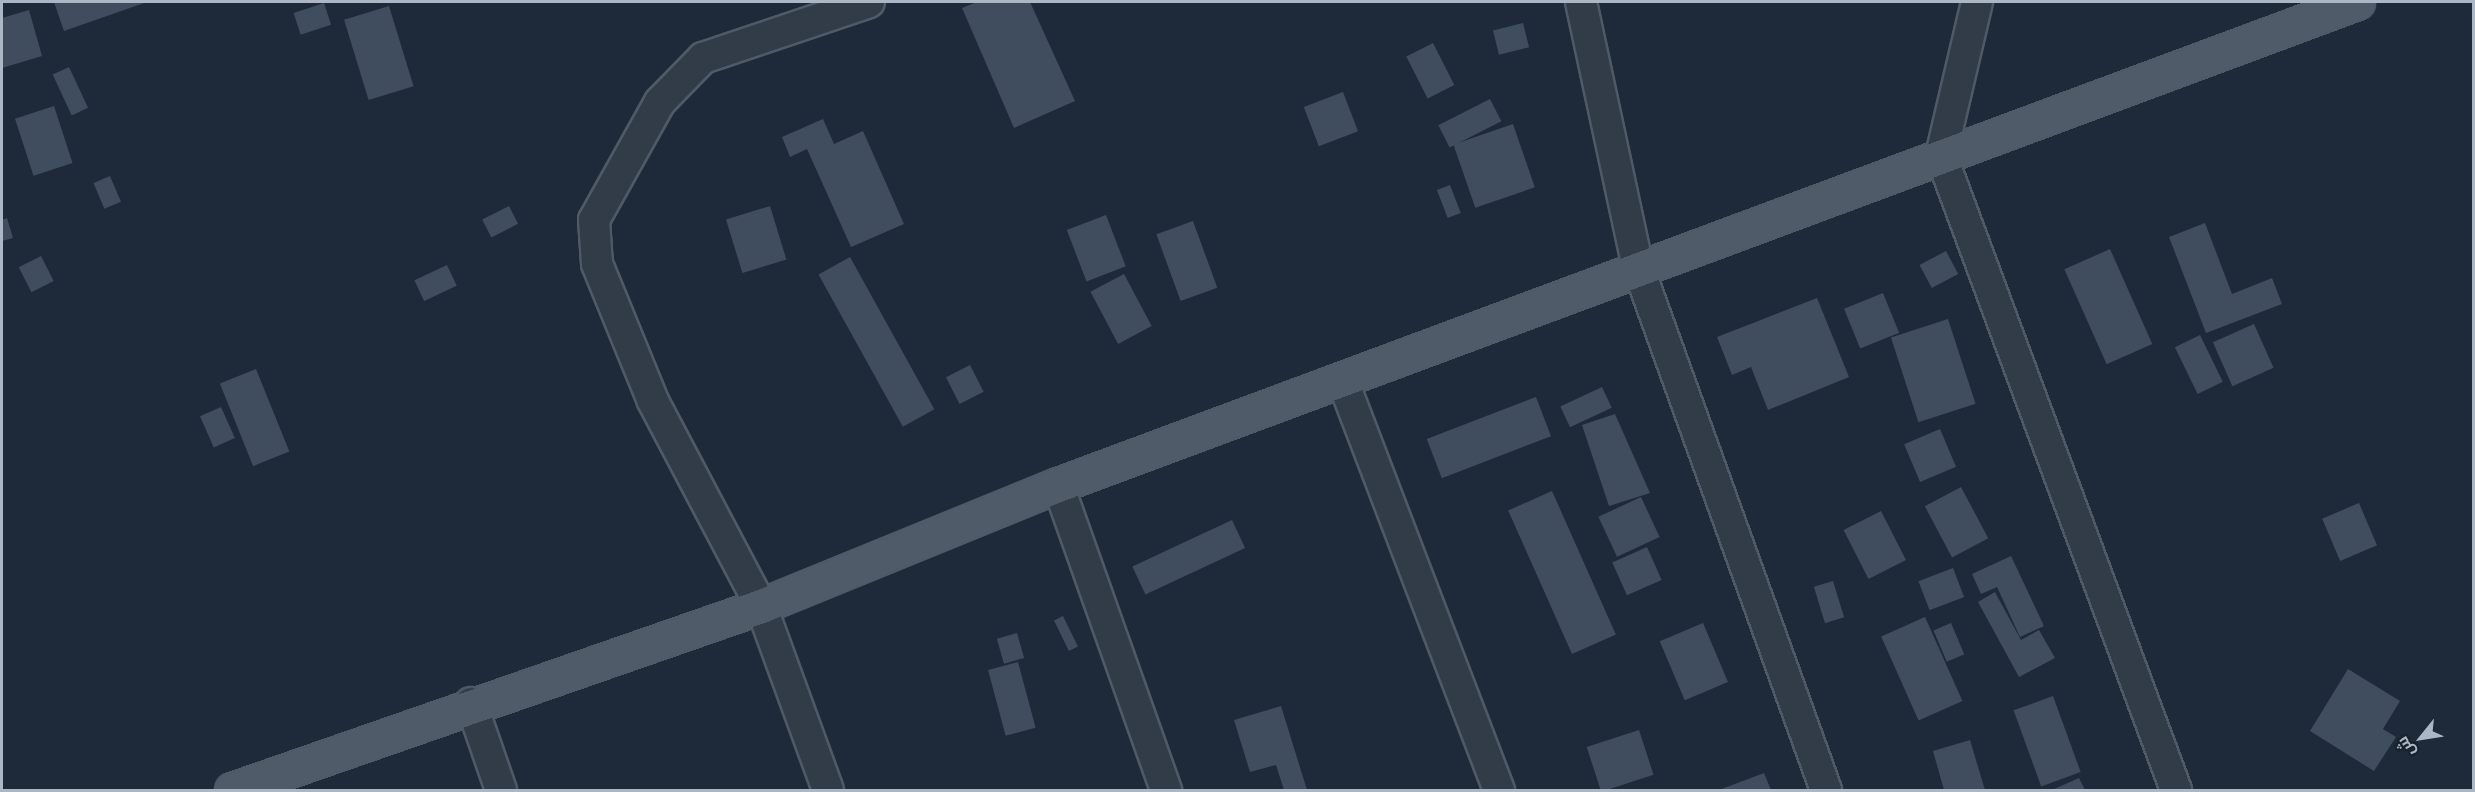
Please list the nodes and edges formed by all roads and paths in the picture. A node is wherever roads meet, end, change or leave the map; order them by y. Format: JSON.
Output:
{"nodes":[{"id":1,"x":869,"y":2,"type":"edge"},
{"id":2,"x":1581,"y":2,"type":"edge"},
{"id":3,"x":1977,"y":2,"type":"edge"},
{"id":4,"x":2357,"y":2,"type":"edge"},
{"id":5,"x":1941,"y":155,"type":"junction"},
{"id":6,"x":1638,"y":267,"type":"junction"},
{"id":7,"x":1342,"y":379,"type":"junction"},
{"id":8,"x":1058,"y":485,"type":"junction"},
{"id":9,"x":761,"y":606,"type":"junction"},
{"id":10,"x":471,"y":703,"type":"junction"},
{"id":11,"x":232,"y":790,"type":"edge"},
{"id":12,"x":501,"y":790,"type":"edge"},
{"id":13,"x":828,"y":790,"type":"edge"},
{"id":14,"x":1166,"y":790,"type":"edge"},
{"id":15,"x":1499,"y":790,"type":"edge"},
{"id":16,"x":1826,"y":790,"type":"edge"},
{"id":17,"x":2176,"y":790,"type":"edge"}],
"edges":[{"from":1,"to":9,"type":"street"},
{"from":2,"to":6,"type":"street"},
{"from":3,"to":5,"type":"street"},
{"from":4,"to":5,"type":"main road"},
{"from":5,"to":6,"type":"main road"},
{"from":5,"to":17,"type":"street"},
{"from":6,"to":7,"type":"main road"},
{"from":6,"to":16,"type":"street"},
{"from":7,"to":8,"type":"main road"},
{"from":7,"to":15,"type":"street"},
{"from":8,"to":9,"type":"main road"},
{"from":8,"to":14,"type":"street"},
{"from":9,"to":10,"type":"main road"},
{"from":9,"to":13,"type":"street"},
{"from":10,"to":11,"type":"main road"},
{"from":10,"to":12,"type":"street"}]}
